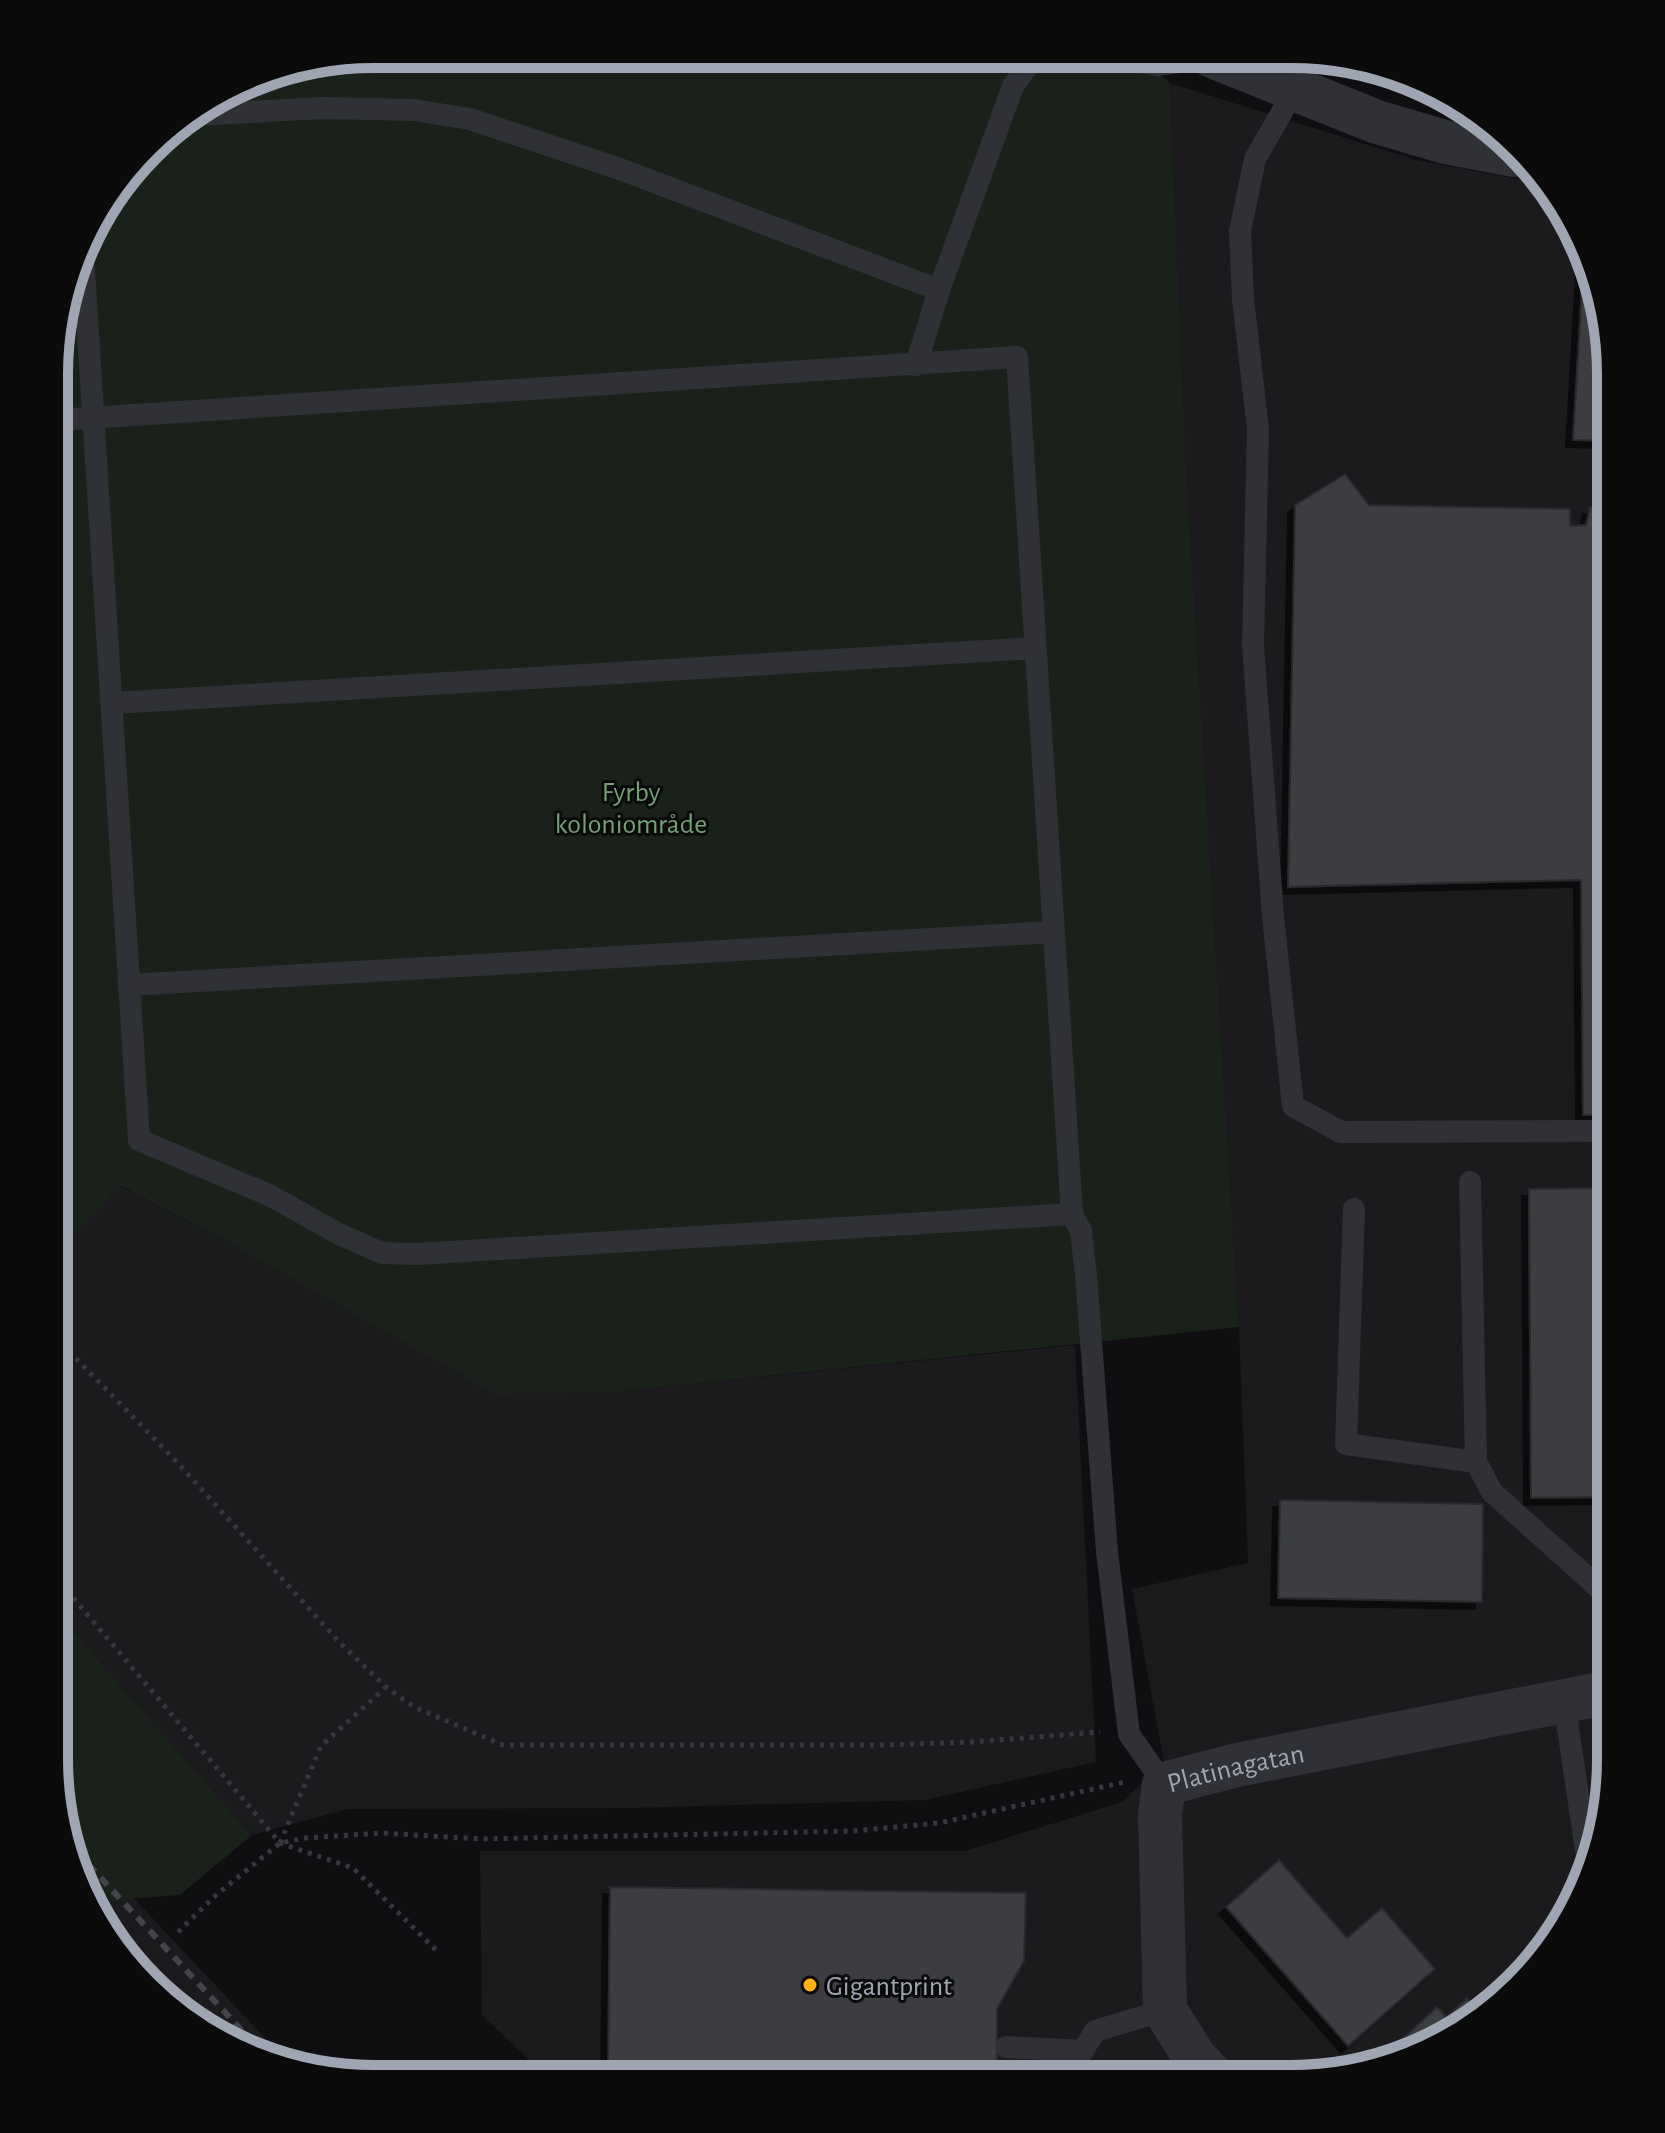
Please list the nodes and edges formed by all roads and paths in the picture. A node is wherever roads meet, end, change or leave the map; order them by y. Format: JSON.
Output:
{"nodes":[{"id":1,"x":1026,"y":68,"type":"edge"},
{"id":2,"x":1239,"y":68,"type":"edge"},
{"id":3,"x":1294,"y":91,"type":"junction"},
{"id":4,"x":213,"y":114,"type":"edge"},
{"id":5,"x":1502,"y":153,"type":"edge"},
{"id":6,"x":85,"y":275,"type":"edge"},
{"id":7,"x":939,"y":290,"type":"junction"},
{"id":8,"x":916,"y":365,"type":"junction"},
{"id":9,"x":95,"y":417,"type":"junction"},
{"id":10,"x":68,"y":419,"type":"edge"},
{"id":11,"x":1035,"y":648,"type":"junction"},
{"id":12,"x":113,"y":703,"type":"junction"},
{"id":13,"x":1053,"y":932,"type":"junction"},
{"id":14,"x":129,"y":985,"type":"junction"},
{"id":15,"x":1597,"y":1131,"type":"edge"},
{"id":16,"x":1470,"y":1182,"type":"dead end"},
{"id":17,"x":1354,"y":1209,"type":"dead end"},
{"id":18,"x":1072,"y":1214,"type":"junction"},
{"id":19,"x":68,"y":1350,"type":"edge"},
{"id":20,"x":1476,"y":1462,"type":"junction"},
{"id":21,"x":1597,"y":1586,"type":"edge"},
{"id":22,"x":68,"y":1592,"type":"edge"},
{"id":23,"x":386,"y":1687,"type":"junction"},
{"id":24,"x":1597,"y":1695,"type":"edge"},
{"id":25,"x":1564,"y":1701,"type":"junction"},
{"id":26,"x":1129,"y":1734,"type":"junction"},
{"id":27,"x":1164,"y":1784,"type":"junction"},
{"id":28,"x":280,"y":1843,"type":"junction"},
{"id":29,"x":1585,"y":1844,"type":"edge"},
{"id":30,"x":178,"y":1932,"type":"dead end"},
{"id":31,"x":436,"y":1950,"type":"dead end"},
{"id":32,"x":1165,"y":2010,"type":"junction"},
{"id":33,"x":1006,"y":2047,"type":"dead end"},
{"id":34,"x":1083,"y":2051,"type":"junction"},
{"id":35,"x":1074,"y":2065,"type":"edge"},
{"id":36,"x":1202,"y":2065,"type":"edge"}],
"edges":[{"from":1,"to":7,"type":"lane"},
{"from":2,"to":3,"type":"street"},
{"from":3,"to":5,"type":"street"},
{"from":3,"to":15,"type":"lane"},
{"from":4,"to":7,"type":"lane"},
{"from":6,"to":9,"type":"lane"},
{"from":7,"to":8,"type":"lane"},
{"from":8,"to":9,"type":"lane"},
{"from":8,"to":11,"type":"lane"},
{"from":9,"to":10,"type":"lane"},
{"from":9,"to":12,"type":"lane"},
{"from":11,"to":12,"type":"lane"},
{"from":11,"to":13,"type":"lane"},
{"from":12,"to":14,"type":"lane"},
{"from":13,"to":14,"type":"lane"},
{"from":13,"to":18,"type":"lane"},
{"from":14,"to":18,"type":"lane"},
{"from":16,"to":20,"type":"lane"},
{"from":17,"to":20,"type":"lane"},
{"from":18,"to":26,"type":"lane"},
{"from":19,"to":23,"type":"path"},
{"from":20,"to":21,"type":"lane"},
{"from":22,"to":28,"type":"path"},
{"from":23,"to":26,"type":"path"},
{"from":23,"to":28,"type":"path"},
{"from":24,"to":25,"type":"street","name":"Platinagatan"},
{"from":25,"to":27,"type":"street","name":"Platinagatan"},
{"from":25,"to":29,"type":"lane"},
{"from":26,"to":27,"type":"lane"},
{"from":27,"to":28,"type":"path"},
{"from":27,"to":32,"type":"street","name":"Platinagatan"},
{"from":28,"to":30,"type":"path"},
{"from":28,"to":31,"type":"path"},
{"from":32,"to":34,"type":"lane"},
{"from":32,"to":36,"type":"street"},
{"from":33,"to":34,"type":"lane"},
{"from":34,"to":35,"type":"lane"}]}
